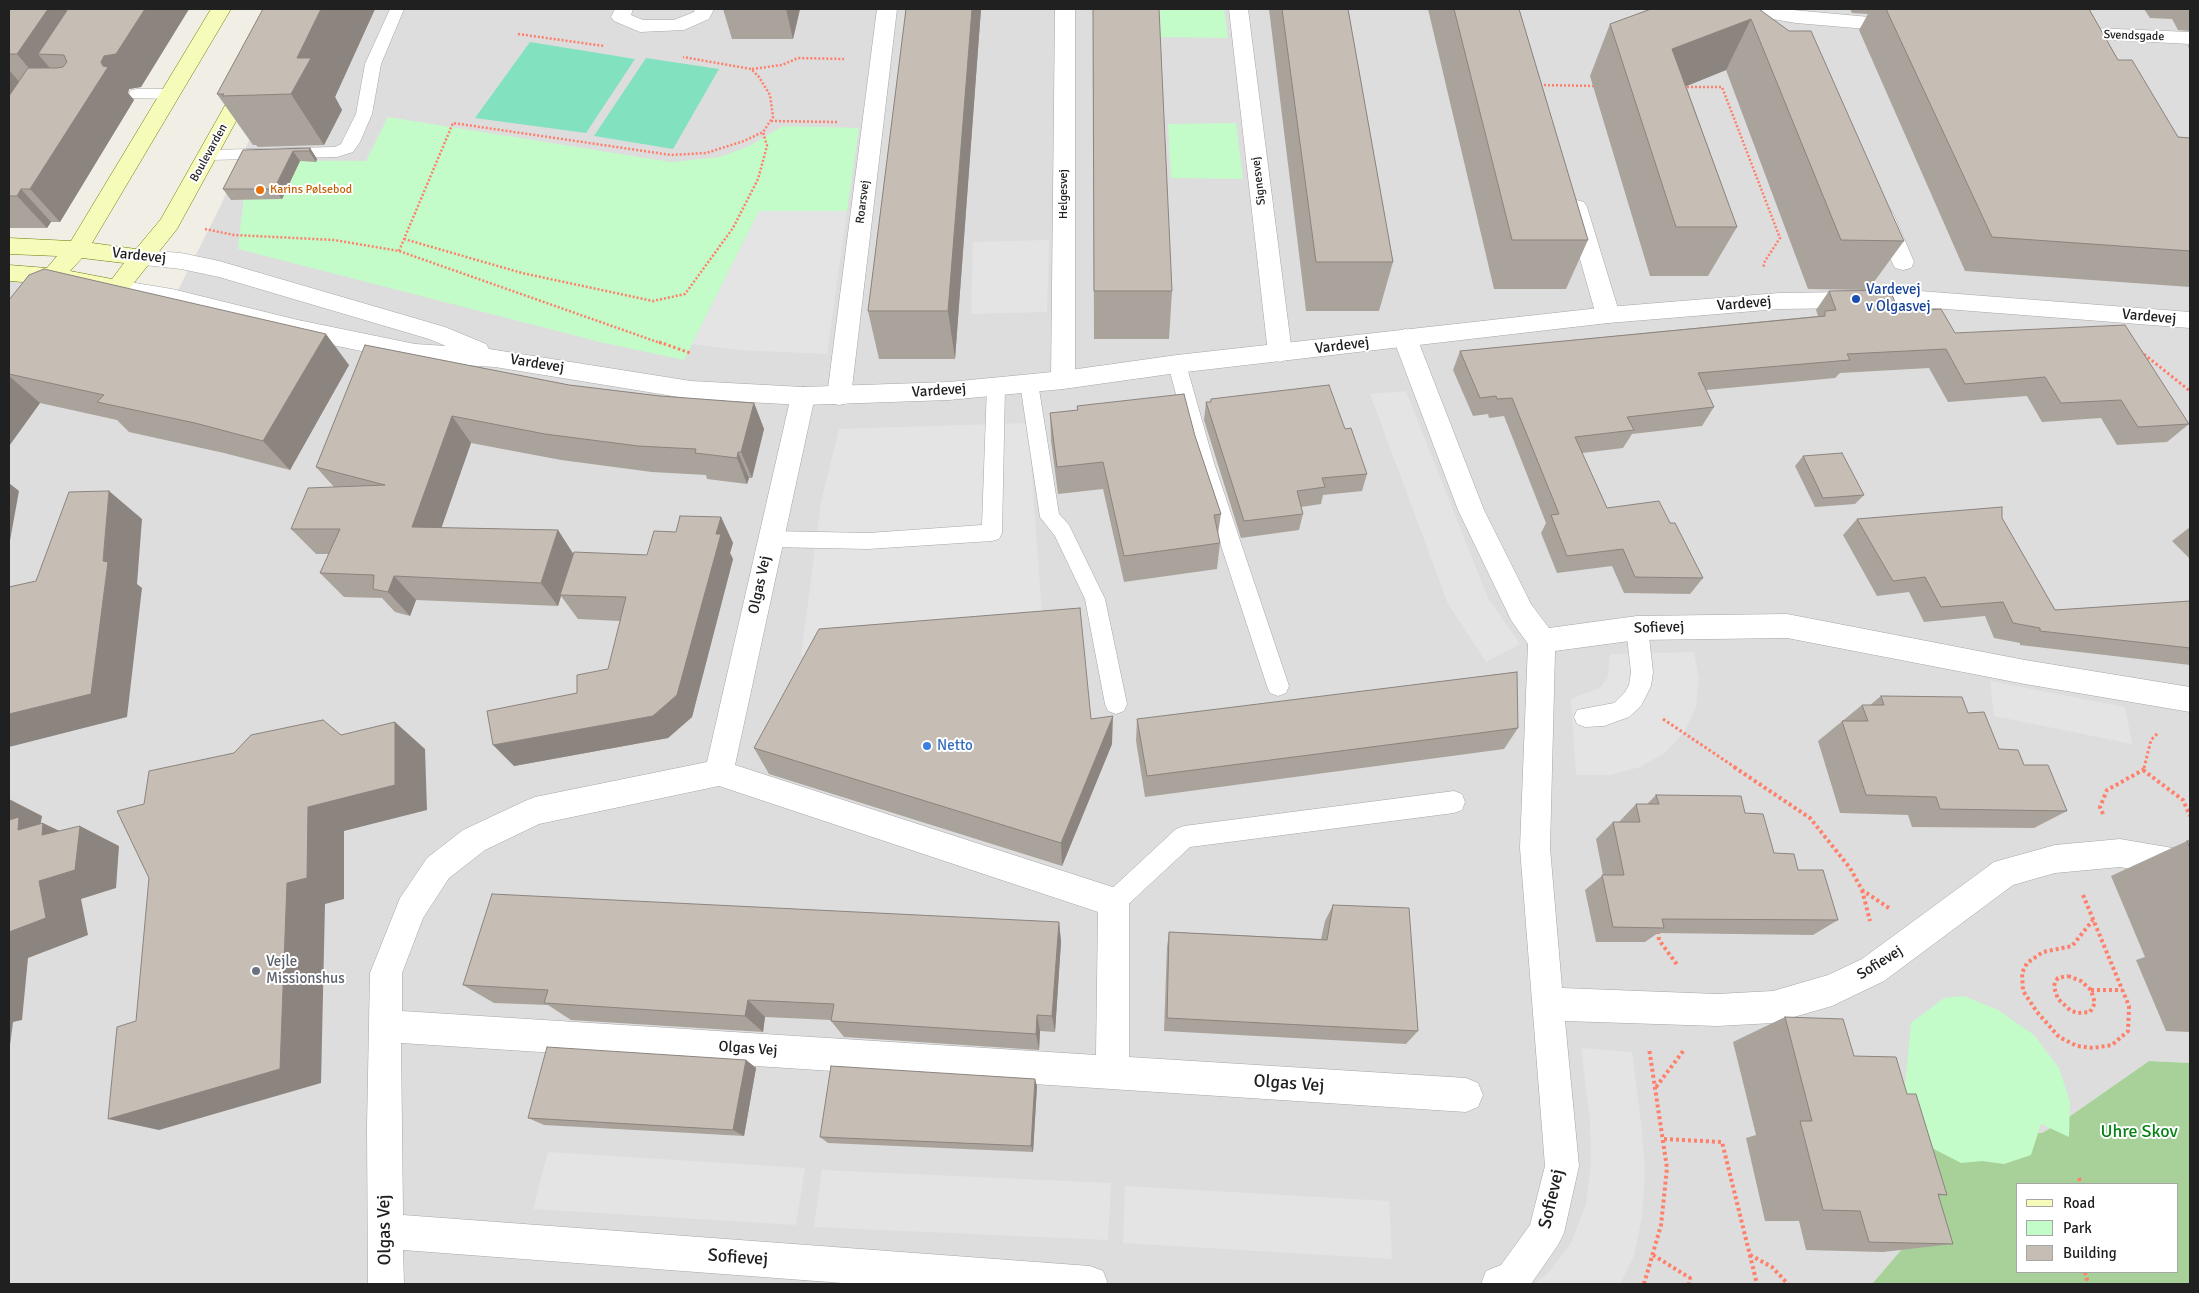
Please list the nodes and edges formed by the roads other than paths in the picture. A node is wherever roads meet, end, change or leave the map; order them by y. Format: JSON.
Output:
{"nodes":[{"id":1,"x":221,"y":9,"type":"edge"},
{"id":2,"x":397,"y":9,"type":"edge"},
{"id":3,"x":624,"y":9,"type":"edge"},
{"id":4,"x":704,"y":9,"type":"edge"},
{"id":5,"x":887,"y":9,"type":"edge"},
{"id":6,"x":1065,"y":9,"type":"edge"},
{"id":7,"x":1238,"y":9,"type":"edge"},
{"id":8,"x":1749,"y":9,"type":"edge"},
{"id":9,"x":1796,"y":17,"type":"junction"},
{"id":10,"x":1925,"y":28,"type":"edge"},
{"id":11,"x":2053,"y":33,"type":"edge"},
{"id":12,"x":2190,"y":38,"type":"edge"},
{"id":13,"x":1806,"y":40,"type":"edge"},
{"id":14,"x":255,"y":68,"type":"edge"},
{"id":15,"x":137,"y":94,"type":"dead end"},
{"id":16,"x":171,"y":94,"type":"junction"},
{"id":17,"x":208,"y":155,"type":"junction"},
{"id":18,"x":1571,"y":191,"type":"edge"},
{"id":19,"x":1876,"y":200,"type":"edge"},
{"id":20,"x":9,"y":246,"type":"edge"},
{"id":21,"x":77,"y":249,"type":"junction"},
{"id":22,"x":143,"y":258,"type":"junction"},
{"id":23,"x":1903,"y":262,"type":"edge"},
{"id":24,"x":9,"y":272,"type":"edge"},
{"id":25,"x":52,"y":276,"type":"junction"},
{"id":26,"x":117,"y":288,"type":"junction"},
{"id":27,"x":38,"y":294,"type":"edge"},
{"id":28,"x":1608,"y":315,"type":"junction"},
{"id":29,"x":2190,"y":320,"type":"edge"},
{"id":30,"x":1405,"y":338,"type":"junction"},
{"id":31,"x":1280,"y":353,"type":"junction"},
{"id":32,"x":495,"y":358,"type":"junction"},
{"id":33,"x":1177,"y":364,"type":"junction"},
{"id":34,"x":1063,"y":380,"type":"junction"},
{"id":35,"x":1029,"y":383,"type":"junction"},
{"id":36,"x":996,"y":386,"type":"junction"},
{"id":37,"x":803,"y":396,"type":"junction"},
{"id":38,"x":840,"y":396,"type":"junction"},
{"id":39,"x":770,"y":539,"type":"junction"},
{"id":40,"x":1637,"y":628,"type":"junction"},
{"id":41,"x":1542,"y":641,"type":"junction"},
{"id":42,"x":1278,"y":686,"type":"dead end"},
{"id":43,"x":2180,"y":697,"type":"edge"},
{"id":44,"x":1116,"y":704,"type":"dead end"},
{"id":45,"x":1585,"y":718,"type":"dead end"},
{"id":46,"x":719,"y":773,"type":"junction"},
{"id":47,"x":1454,"y":802,"type":"dead end"},
{"id":48,"x":2190,"y":866,"type":"edge"},
{"id":49,"x":1114,"y":902,"type":"junction"},
{"id":50,"x":1547,"y":1004,"type":"junction"},
{"id":51,"x":384,"y":1026,"type":"junction"},
{"id":52,"x":1112,"y":1073,"type":"junction"},
{"id":53,"x":1466,"y":1095,"type":"dead end"},
{"id":54,"x":386,"y":1231,"type":"junction"},
{"id":55,"x":386,"y":1284,"type":"edge"},
{"id":56,"x":1090,"y":1284,"type":"edge"},
{"id":57,"x":1499,"y":1284,"type":"edge"}],
"edges":[{"from":1,"to":16,"type":"main road"},
{"from":2,"to":17,"type":"lane"},
{"from":3,"to":4,"type":"street"},
{"from":5,"to":38,"type":"street","name":"Roarsvej"},
{"from":6,"to":34,"type":"street","name":"Helgesvej"},
{"from":7,"to":31,"type":"street","name":"Signesvej"},
{"from":8,"to":9,"type":"street"},
{"from":9,"to":10,"type":"street"},
{"from":9,"to":13,"type":"street"},
{"from":11,"to":12,"type":"street","name":"Svendsgade"},
{"from":14,"to":17,"type":"main road","name":"Boulevarden"},
{"from":15,"to":16,"type":"lane"},
{"from":16,"to":21,"type":"main road"},
{"from":17,"to":22,"type":"main road","name":"Boulevarden"},
{"from":18,"to":28,"type":"street"},
{"from":19,"to":23,"type":"street"},
{"from":20,"to":21,"type":"main road","name":"Vardevej"},
{"from":21,"to":22,"type":"main road","name":"Vardevej"},
{"from":21,"to":25,"type":"main road"},
{"from":22,"to":26,"type":"main road","name":"Boulevarden"},
{"from":22,"to":32,"type":"street","name":"Vardevej"},
{"from":24,"to":25,"type":"main road","name":"Vardevej"},
{"from":25,"to":26,"type":"main road","name":"Vardevej"},
{"from":25,"to":27,"type":"street"},
{"from":26,"to":32,"type":"street","name":"Vardevej"},
{"from":28,"to":29,"type":"street","name":"Vardevej"},
{"from":28,"to":30,"type":"street","name":"Vardevej"},
{"from":30,"to":31,"type":"street","name":"Vardevej"},
{"from":30,"to":41,"type":"street"},
{"from":31,"to":33,"type":"street","name":"Vardevej"},
{"from":32,"to":37,"type":"street","name":"Vardevej"},
{"from":33,"to":34,"type":"street","name":"Vardevej"},
{"from":33,"to":42,"type":"lane"},
{"from":34,"to":35,"type":"street","name":"Vardevej"},
{"from":35,"to":36,"type":"street","name":"Vardevej"},
{"from":35,"to":44,"type":"lane"},
{"from":36,"to":38,"type":"street","name":"Vardevej"},
{"from":36,"to":39,"type":"lane"},
{"from":37,"to":38,"type":"street","name":"Vardevej"},
{"from":37,"to":39,"type":"street","name":"Olgas Vej"},
{"from":39,"to":46,"type":"street","name":"Olgas Vej"},
{"from":40,"to":41,"type":"street","name":"Sofievej"},
{"from":40,"to":43,"type":"street","name":"Sofievej"},
{"from":40,"to":45,"type":"lane"},
{"from":41,"to":50,"type":"street","name":"Sofievej"},
{"from":46,"to":49,"type":"street","name":"Olgas Vej"},
{"from":46,"to":51,"type":"street","name":"Olgas Vej"},
{"from":47,"to":49,"type":"lane"},
{"from":48,"to":50,"type":"street","name":"Sofievej"},
{"from":49,"to":52,"type":"street"},
{"from":50,"to":57,"type":"street","name":"Sofievej"},
{"from":51,"to":52,"type":"street","name":"Olgas Vej"},
{"from":51,"to":54,"type":"street","name":"Olgas Vej"},
{"from":52,"to":53,"type":"street","name":"Olgas Vej"},
{"from":54,"to":55,"type":"street","name":"Olgas Vej"},
{"from":54,"to":56,"type":"street","name":"Sofievej"}]}
